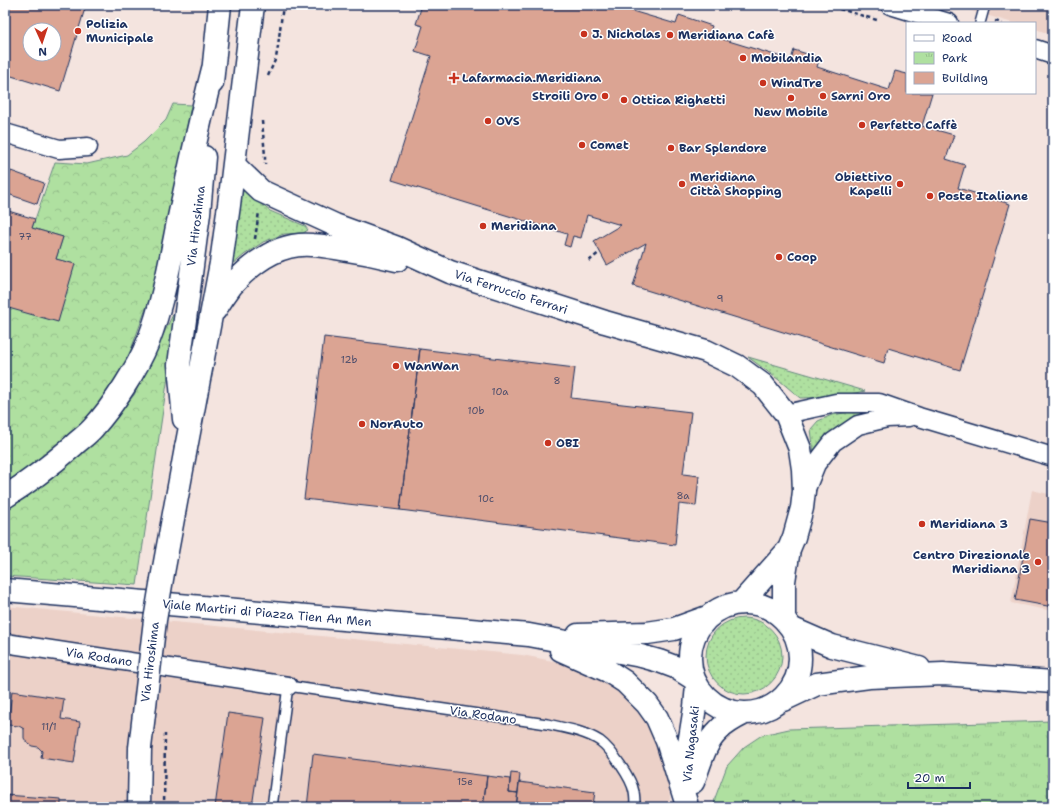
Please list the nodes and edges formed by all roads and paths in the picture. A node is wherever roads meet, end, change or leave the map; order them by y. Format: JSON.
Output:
{"nodes":[{"id":1,"x":220,"y":5,"type":"edge"},
{"id":2,"x":253,"y":5,"type":"edge"},
{"id":3,"x":826,"y":5,"type":"edge"},
{"id":4,"x":890,"y":5,"type":"edge"},
{"id":5,"x":985,"y":5,"type":"edge"},
{"id":6,"x":884,"y":22,"type":"dead end"},
{"id":7,"x":946,"y":22,"type":"edge"},
{"id":8,"x":980,"y":22,"type":"edge"},
{"id":9,"x":1036,"y":49,"type":"edge"},
{"id":10,"x":1053,"y":54,"type":"edge"},
{"id":11,"x":213,"y":69,"type":"junction"},
{"id":12,"x":5,"y":133,"type":"edge"},
{"id":13,"x":88,"y":147,"type":"dead end"},
{"id":14,"x":234,"y":165,"type":"junction"},
{"id":15,"x":600,"y":252,"type":"dead end"},
{"id":16,"x":589,"y":261,"type":"dead end"},
{"id":17,"x":450,"y":272,"type":"junction"},
{"id":18,"x":211,"y":316,"type":"junction"},
{"id":19,"x":786,"y":414,"type":"junction"},
{"id":20,"x":919,"y":417,"type":"junction"},
{"id":21,"x":186,"y":448,"type":"junction"},
{"id":22,"x":1053,"y":457,"type":"edge"},
{"id":23,"x":804,"y":491,"type":"junction"},
{"id":24,"x":5,"y":497,"type":"edge"},
{"id":25,"x":789,"y":549,"type":"junction"},
{"id":26,"x":5,"y":590,"type":"edge"},
{"id":27,"x":741,"y":603,"type":"junction"},
{"id":28,"x":710,"y":616,"type":"junction"},
{"id":29,"x":788,"y":624,"type":"junction"},
{"id":30,"x":529,"y":636,"type":"junction"},
{"id":31,"x":5,"y":643,"type":"edge"},
{"id":32,"x":943,"y":674,"type":"junction"},
{"id":33,"x":695,"y":682,"type":"junction"},
{"id":34,"x":1053,"y":682,"type":"edge"},
{"id":35,"x":288,"y":686,"type":"junction"},
{"id":36,"x":780,"y":701,"type":"junction"},
{"id":37,"x":745,"y":713,"type":"junction"},
{"id":38,"x":165,"y":731,"type":"dead end"},
{"id":39,"x":686,"y":805,"type":"edge"},
{"id":40,"x":139,"y":807,"type":"edge"},
{"id":41,"x":164,"y":807,"type":"edge"},
{"id":42,"x":272,"y":807,"type":"edge"},
{"id":43,"x":636,"y":807,"type":"edge"}],
"edges":[{"from":1,"to":11,"type":"main road","name":"Via Hiroshima"},
{"from":2,"to":14,"type":"main road","name":"Via Hiroshima"},
{"from":3,"to":6,"type":"path"},
{"from":4,"to":7,"type":"street"},
{"from":5,"to":8,"type":"lane"},
{"from":9,"to":10,"type":"street"},
{"from":11,"to":21,"type":"main road","name":"Via Hiroshima"},
{"from":11,"to":24,"type":"main road"},
{"from":12,"to":13,"type":"street"},
{"from":14,"to":17,"type":"main road","name":"Via Ferruccio Ferrari"},
{"from":14,"to":18,"type":"main road","name":"Via Hiroshima"},
{"from":15,"to":16,"type":"path"},
{"from":17,"to":18,"type":"main road","name":"Via Hiroshima"},
{"from":17,"to":19,"type":"main road","name":"Via Ferruccio Ferrari"},
{"from":18,"to":21,"type":"main road","name":"Via Hiroshima"},
{"from":19,"to":20,"type":"street"},
{"from":19,"to":23,"type":"main road","name":"Via Ferruccio Ferrari"},
{"from":20,"to":22,"type":"street"},
{"from":20,"to":23,"type":"street"},
{"from":21,"to":40,"type":"main road","name":"Via Hiroshima","bridge":true},
{"from":23,"to":25,"type":"main road"},
{"from":25,"to":27,"type":"main road"},
{"from":25,"to":29,"type":"main road"},
{"from":26,"to":30,"type":"main road","name":"Viale Martiri di Piazza Tien An Men"},
{"from":27,"to":28,"type":"main road","name":"Viale Martiri di Piazza Tien An Men"},
{"from":27,"to":29,"type":"main road","name":"Viale Martiri di Piazza Tien An Men"},
{"from":28,"to":30,"type":"main road","name":"Viale Martiri di Piazza Tien An Men"},
{"from":28,"to":33,"type":"main road","name":"Viale Martiri di Piazza Tien An Men"},
{"from":29,"to":32,"type":"main road","name":"Viale Martiri di Piazza Tien An Men"},
{"from":29,"to":36,"type":"main road","name":"Viale Martiri di Piazza Tien An Men"},
{"from":30,"to":33,"type":"main road","name":"Viale Martiri di Piazza Tien An Men"},
{"from":30,"to":39,"type":"main road"},
{"from":31,"to":35,"type":"street","name":"Via Rodano"},
{"from":32,"to":34,"type":"main road","name":"Viale Martiri di Piazza Tien An Men"},
{"from":32,"to":36,"type":"main road","name":"Viale Martiri di Piazza Tien An Men"},
{"from":33,"to":37,"type":"main road","name":"Viale Martiri di Piazza Tien An Men"},
{"from":33,"to":39,"type":"main road","name":"Via Nagasaki"},
{"from":35,"to":42,"type":"lane"},
{"from":35,"to":43,"type":"lane","name":"Via Rodano"},
{"from":36,"to":37,"type":"main road","name":"Viale Martiri di Piazza Tien An Men"},
{"from":37,"to":39,"type":"main road","name":"Via Nagasaki"},
{"from":38,"to":41,"type":"path"}]}
